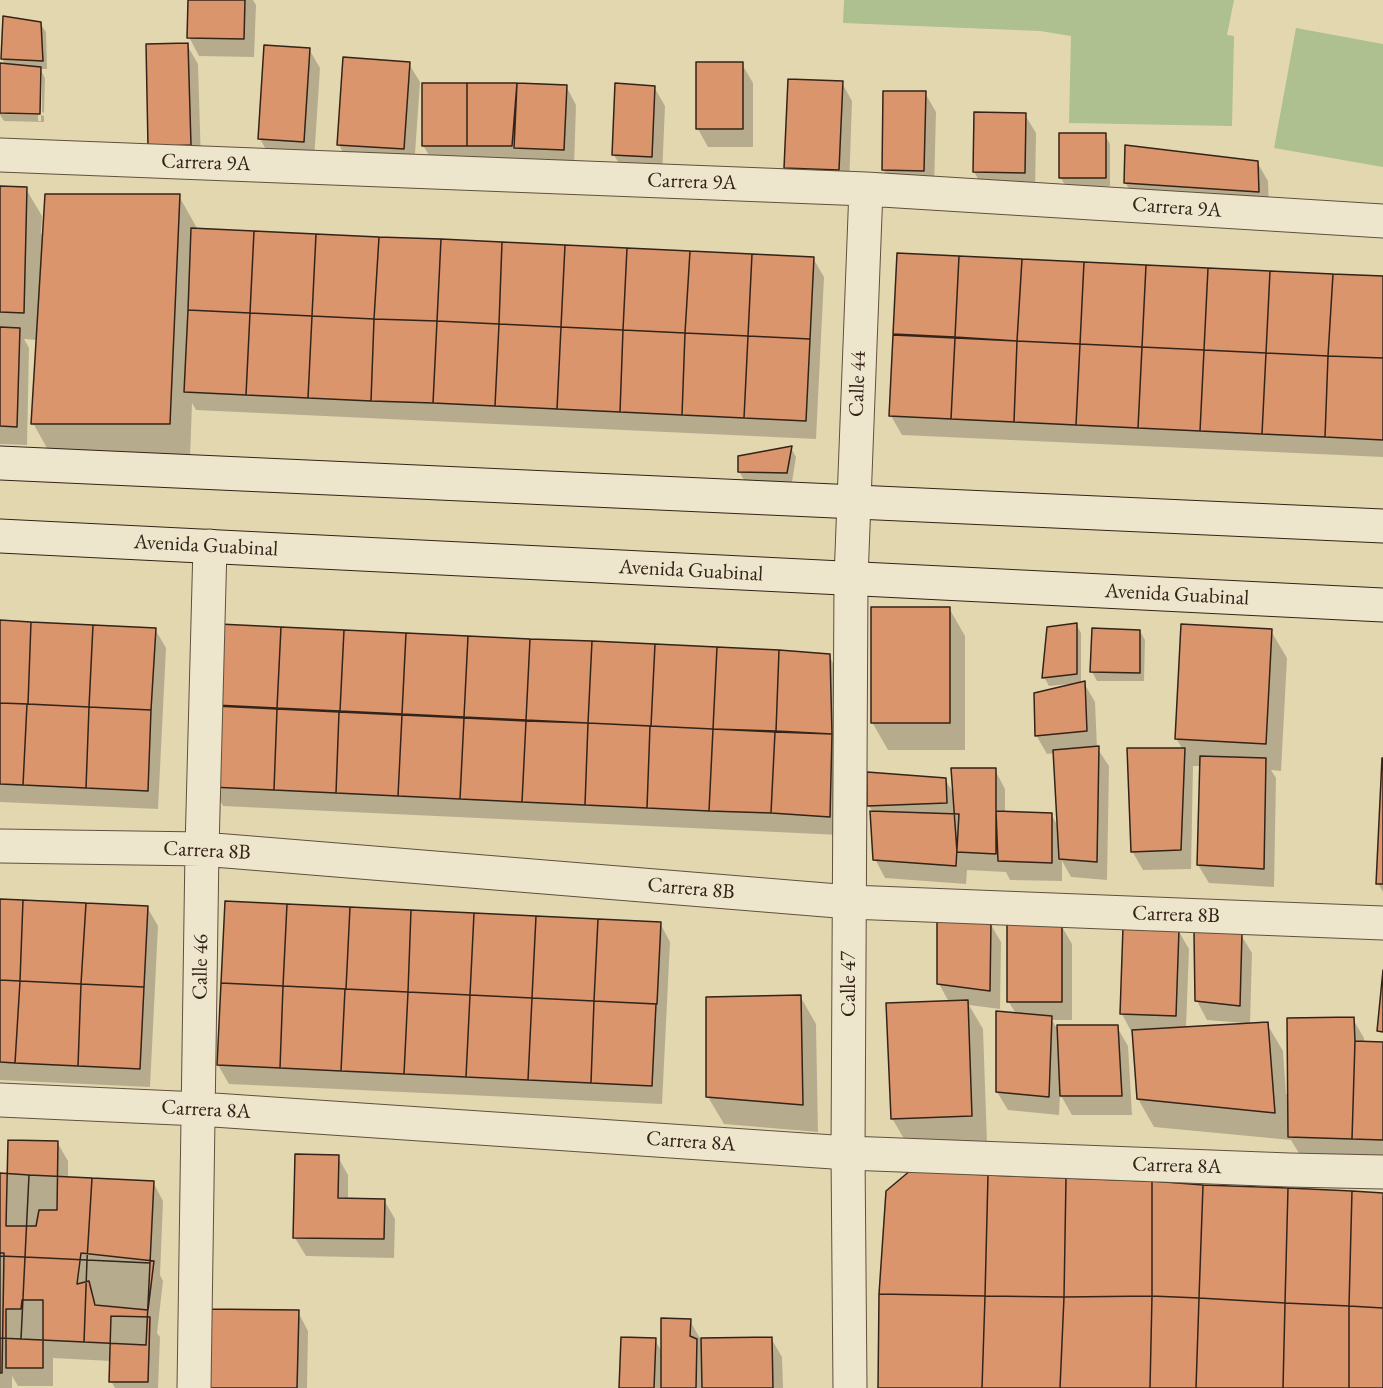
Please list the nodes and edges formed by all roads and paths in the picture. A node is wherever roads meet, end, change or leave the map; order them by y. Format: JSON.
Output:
{"nodes":[{"id":1,"x":0,"y":155,"type":"edge"},
{"id":2,"x":866,"y":189,"type":"junction"},
{"id":3,"x":1383,"y":221,"type":"edge"},
{"id":4,"x":0,"y":463,"type":"edge"},
{"id":5,"x":853,"y":501,"type":"junction"},
{"id":6,"x":1383,"y":526,"type":"edge"},
{"id":7,"x":0,"y":536,"type":"edge"},
{"id":8,"x":210,"y":546,"type":"junction"},
{"id":9,"x":851,"y":579,"type":"junction"},
{"id":10,"x":1383,"y":605,"type":"edge"},
{"id":11,"x":0,"y":846,"type":"edge"},
{"id":12,"x":202,"y":849,"type":"junction"},
{"id":13,"x":850,"y":902,"type":"junction"},
{"id":14,"x":1383,"y":923,"type":"edge"},
{"id":15,"x":0,"y":1100,"type":"edge"},
{"id":16,"x":199,"y":1109,"type":"junction"},
{"id":17,"x":848,"y":1153,"type":"junction"},
{"id":18,"x":1383,"y":1172,"type":"edge"},
{"id":19,"x":194,"y":1388,"type":"edge"},
{"id":20,"x":850,"y":1388,"type":"edge"}],
"edges":[{"from":1,"to":2,"type":"street","name":"Carrera 9A"},
{"from":2,"to":3,"type":"street","name":"Carrera 9A"},
{"from":2,"to":5,"type":"street","name":"Calle 44"},
{"from":4,"to":5,"type":"street"},
{"from":5,"to":6,"type":"street"},
{"from":5,"to":9,"type":"street","name":"Calle 44"},
{"from":7,"to":8,"type":"street","name":"Avenida Guabinal"},
{"from":8,"to":9,"type":"street","name":"Avenida Guabinal"},
{"from":8,"to":12,"type":"street","name":"Calle 46"},
{"from":9,"to":10,"type":"street","name":"Avenida Guabinal"},
{"from":9,"to":13,"type":"street","name":"Calle 47"},
{"from":11,"to":12,"type":"street","name":"Carrera 8B"},
{"from":12,"to":13,"type":"street","name":"Carrera 8B"},
{"from":12,"to":16,"type":"street","name":"Calle 46"},
{"from":13,"to":14,"type":"street","name":"Carrera 8B"},
{"from":13,"to":17,"type":"street","name":"Calle 47"},
{"from":15,"to":16,"type":"street","name":"Carrera 8A"},
{"from":16,"to":17,"type":"street","name":"Carrera 8A"},
{"from":16,"to":19,"type":"street","name":"Calle 46"},
{"from":17,"to":18,"type":"street","name":"Carrera 8A"},
{"from":17,"to":20,"type":"street","name":"Calle 47"}]}
